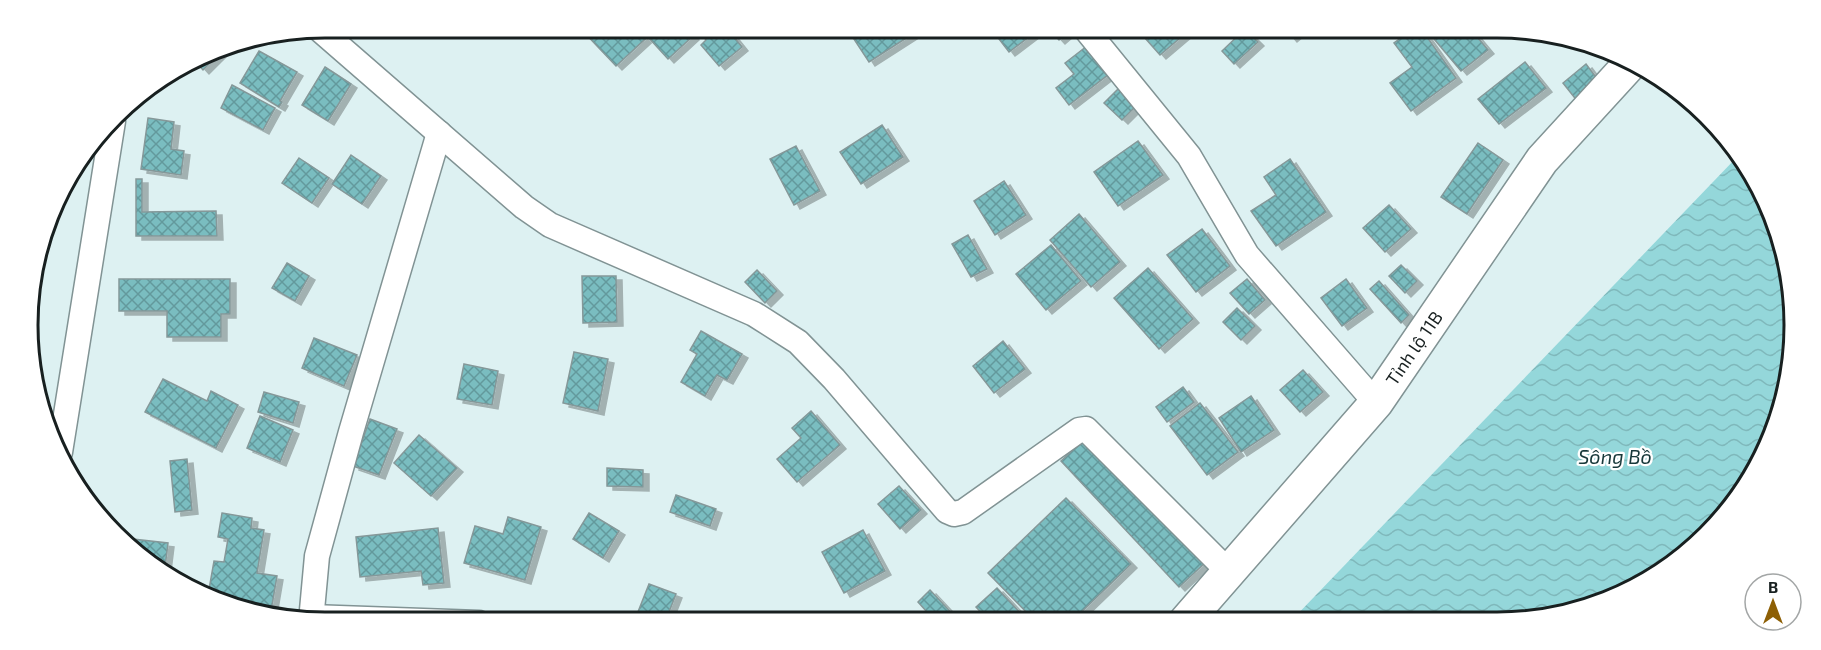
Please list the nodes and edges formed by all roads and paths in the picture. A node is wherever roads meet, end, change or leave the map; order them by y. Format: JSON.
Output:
{"nodes":[{"id":1,"x":330,"y":38,"type":"edge"},
{"id":2,"x":1093,"y":38,"type":"edge"},
{"id":3,"x":1626,"y":68,"type":"edge"},
{"id":4,"x":111,"y":133,"type":"edge"},
{"id":5,"x":439,"y":133,"type":"junction"},
{"id":6,"x":1376,"y":402,"type":"junction"},
{"id":7,"x":62,"y":441,"type":"edge"},
{"id":8,"x":1228,"y":571,"type":"junction"},
{"id":9,"x":312,"y":612,"type":"edge"},
{"id":10,"x":1194,"y":612,"type":"edge"}],
"edges":[{"from":1,"to":5,"type":"street"},
{"from":2,"to":6,"type":"street"},
{"from":3,"to":6,"type":"main road","name":"Tỉnh lộ 11B"},
{"from":4,"to":7,"type":"street"},
{"from":5,"to":8,"type":"street"},
{"from":5,"to":9,"type":"street"},
{"from":6,"to":8,"type":"main road","name":"Tỉnh lộ 11B"},
{"from":8,"to":10,"type":"main road","name":"Tỉnh lộ 11B"}]}
